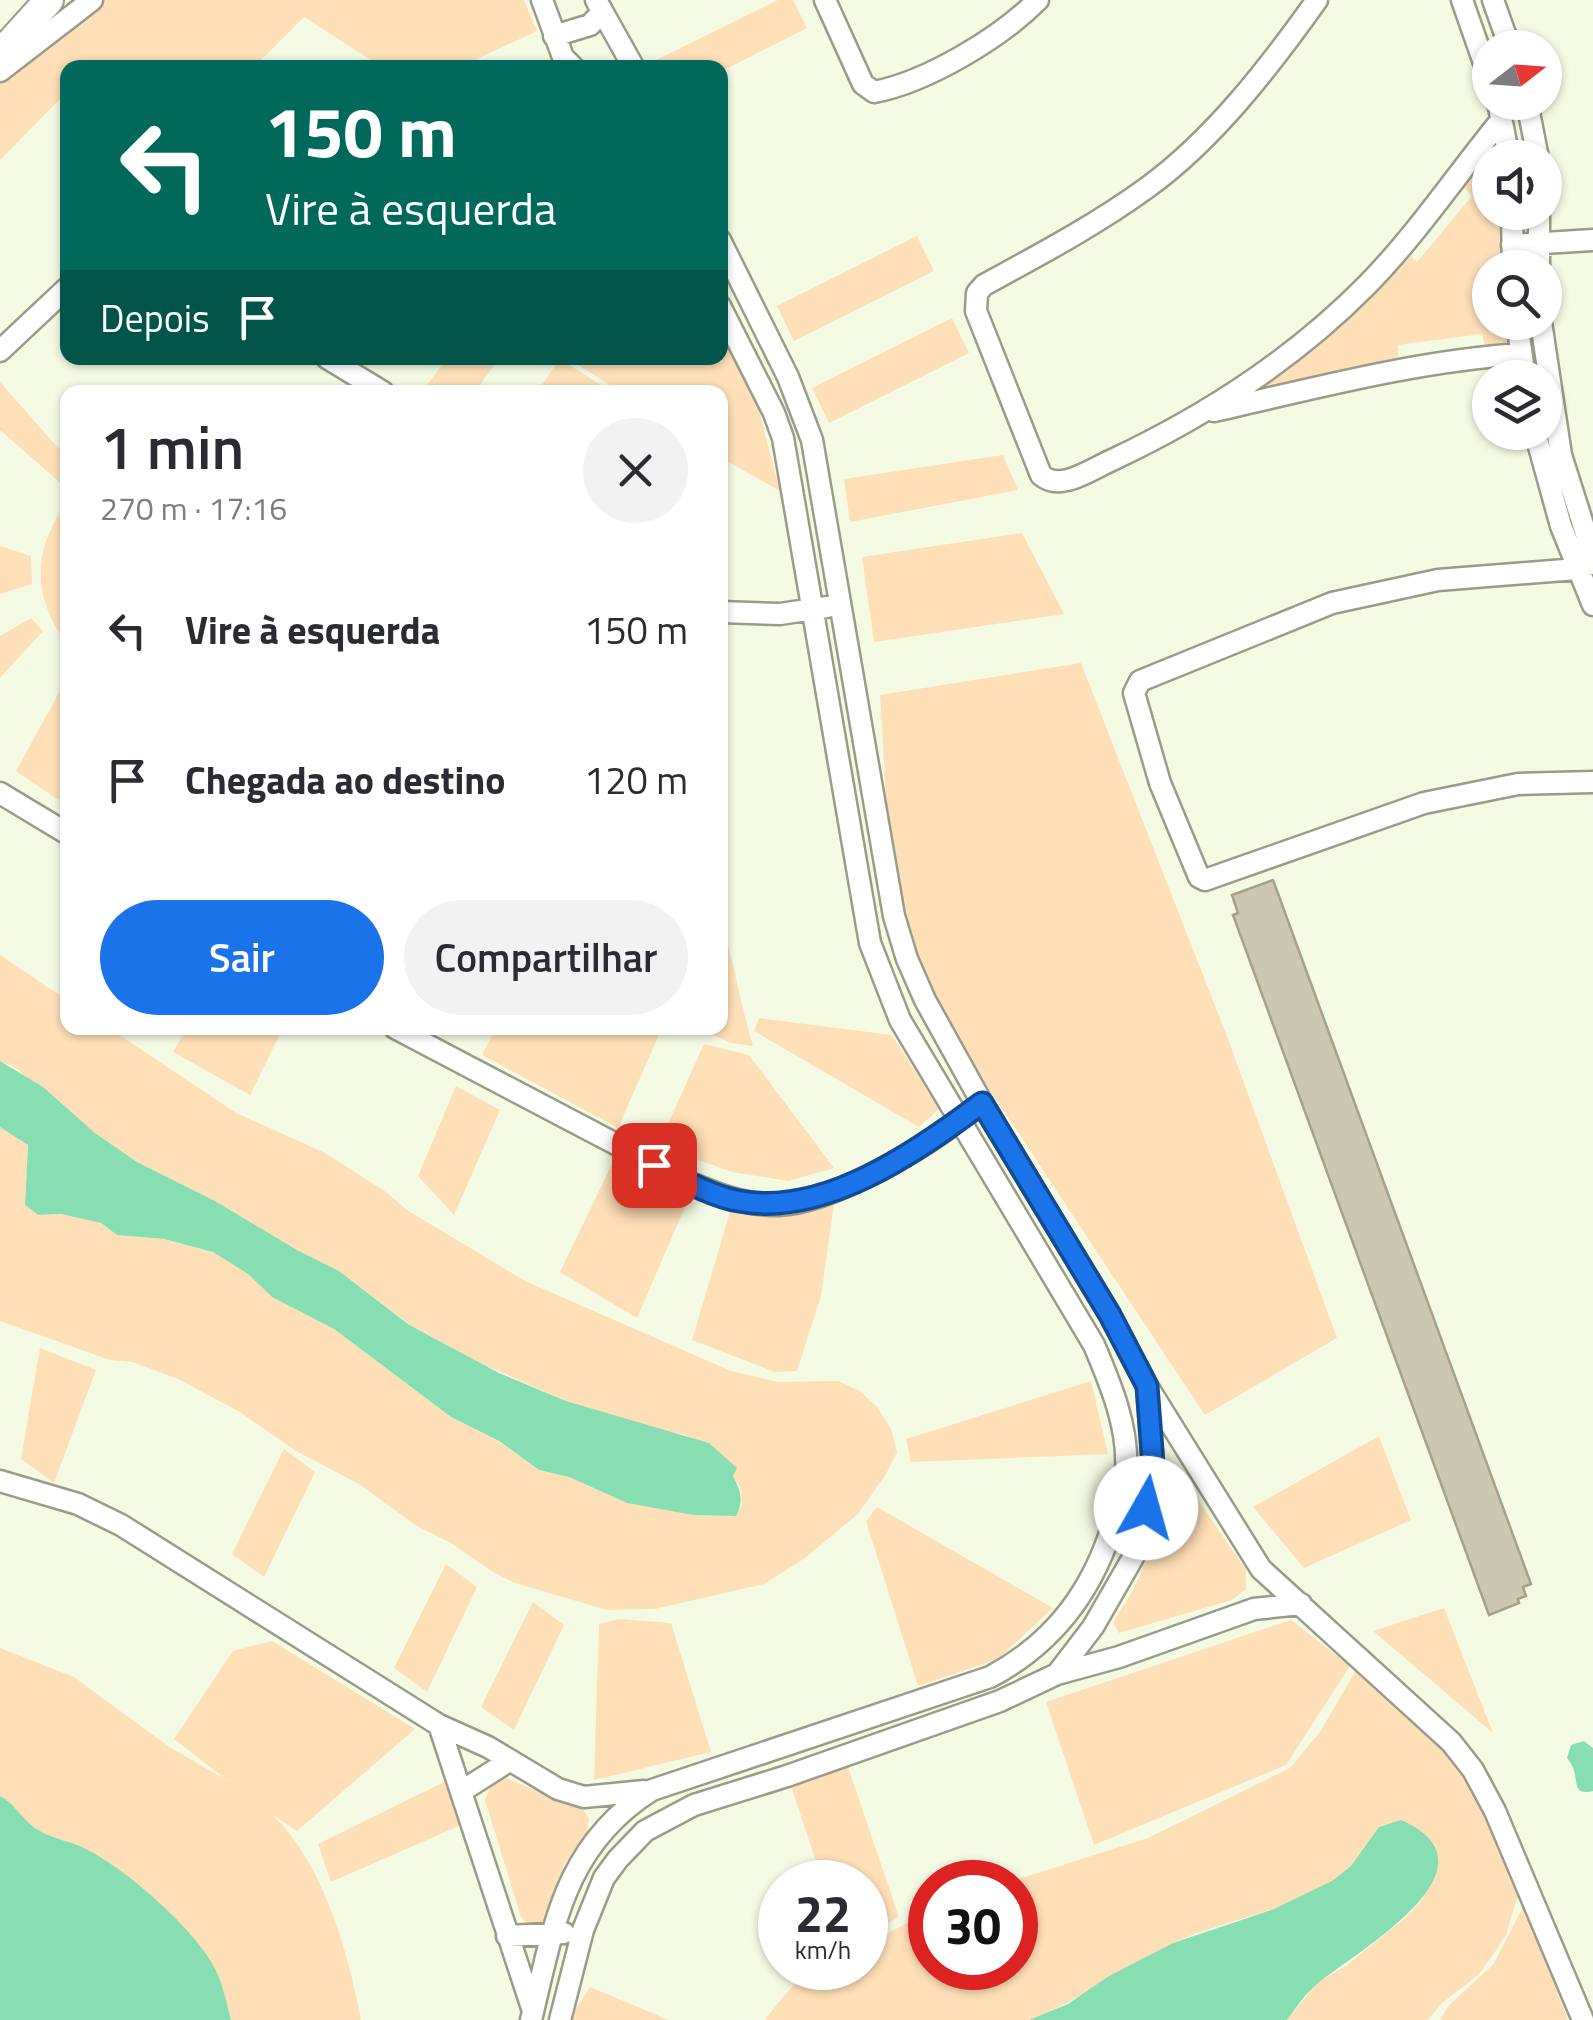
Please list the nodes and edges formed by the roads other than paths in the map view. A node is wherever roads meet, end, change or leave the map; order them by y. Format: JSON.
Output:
{"nodes":[{"id":1,"x":49,"y":0,"type":"edge"},
{"id":2,"x":92,"y":0,"type":"edge"},
{"id":3,"x":542,"y":0,"type":"edge"},
{"id":4,"x":825,"y":0,"type":"edge"},
{"id":5,"x":1038,"y":0,"type":"edge"},
{"id":6,"x":1317,"y":0,"type":"edge"},
{"id":7,"x":1462,"y":0,"type":"edge"},
{"id":8,"x":1494,"y":0,"type":"edge"},
{"id":9,"x":599,"y":6,"type":"edge"},
{"id":10,"x":1472,"y":30,"type":"edge"},
{"id":11,"x":1504,"y":30,"type":"edge"},
{"id":12,"x":554,"y":36,"type":"junction"},
{"id":13,"x":4,"y":38,"type":"edge"},
{"id":14,"x":566,"y":60,"type":"edge"},
{"id":15,"x":629,"y":60,"type":"edge"},
{"id":16,"x":0,"y":71,"type":"edge"},
{"id":17,"x":1494,"y":120,"type":"edge"},
{"id":18,"x":1512,"y":230,"type":"edge"},
{"id":19,"x":1540,"y":230,"type":"edge"},
{"id":20,"x":1593,"y":240,"type":"edge"},
{"id":21,"x":1540,"y":241,"type":"junction"},
{"id":22,"x":1512,"y":245,"type":"junction"},
{"id":23,"x":1512,"y":250,"type":"edge"},
{"id":24,"x":1540,"y":250,"type":"edge"},
{"id":25,"x":728,"y":257,"type":"edge"},
{"id":26,"x":60,"y":295,"type":"edge"},
{"id":27,"x":728,"y":322,"type":"edge"},
{"id":28,"x":1519,"y":340,"type":"edge"},
{"id":29,"x":1544,"y":340,"type":"edge"},
{"id":30,"x":0,"y":351,"type":"edge"},
{"id":31,"x":1521,"y":354,"type":"junction"},
{"id":32,"x":1522,"y":360,"type":"edge"},
{"id":33,"x":338,"y":365,"type":"edge"},
{"id":34,"x":371,"y":385,"type":"edge"},
{"id":35,"x":1204,"y":414,"type":"junction"},
{"id":36,"x":1540,"y":450,"type":"edge"},
{"id":37,"x":1588,"y":563,"type":"edge"},
{"id":38,"x":842,"y":602,"type":"junction"},
{"id":39,"x":1593,"y":605,"type":"edge"},
{"id":40,"x":814,"y":611,"type":"junction"},
{"id":41,"x":728,"y":613,"type":"edge"},
{"id":42,"x":1593,"y":782,"type":"edge"},
{"id":43,"x":0,"y":794,"type":"edge"},
{"id":44,"x":60,"y":829,"type":"edge"},
{"id":45,"x":409,"y":1035,"type":"edge"},
{"id":46,"x":982,"y":1103,"type":"junction"},
{"id":47,"x":959,"y":1121,"type":"junction"},
{"id":48,"x":1147,"y":1386,"type":"junction"},
{"id":49,"x":1193,"y":1460,"type":"junction"},
{"id":50,"x":1153,"y":1465,"type":"junction"},
{"id":51,"x":1126,"y":1472,"type":"junction"},
{"id":52,"x":0,"y":1481,"type":"edge"},
{"id":53,"x":1261,"y":1569,"type":"junction"},
{"id":54,"x":1301,"y":1604,"type":"junction"},
{"id":55,"x":1076,"y":1606,"type":"junction"},
{"id":56,"x":1254,"y":1609,"type":"junction"},
{"id":57,"x":1094,"y":1627,"type":"junction"},
{"id":58,"x":1119,"y":1657,"type":"junction"},
{"id":59,"x":1057,"y":1674,"type":"junction"},
{"id":60,"x":439,"y":1725,"type":"junction"},
{"id":61,"x":509,"y":1761,"type":"junction"},
{"id":62,"x":652,"y":1790,"type":"junction"},
{"id":63,"x":462,"y":1791,"type":"junction"},
{"id":64,"x":584,"y":1796,"type":"junction"},
{"id":65,"x":605,"y":1826,"type":"junction"},
{"id":66,"x":618,"y":1858,"type":"junction"},
{"id":67,"x":583,"y":1930,"type":"junction"},
{"id":68,"x":554,"y":1935,"type":"junction"},
{"id":69,"x":506,"y":1936,"type":"junction"},
{"id":70,"x":532,"y":2015,"type":"edge"},
{"id":71,"x":560,"y":2020,"type":"edge"},
{"id":72,"x":1583,"y":2020,"type":"edge"}],
"edges":[{"from":1,"to":13,"type":"main road"},
{"from":2,"to":16,"type":"street"},
{"from":3,"to":12,"type":"street"},
{"from":4,"to":5,"type":"street"},
{"from":6,"to":35,"type":"street"},
{"from":7,"to":10,"type":"street"},
{"from":8,"to":11,"type":"street"},
{"from":9,"to":12,"type":"street"},
{"from":9,"to":15,"type":"street"},
{"from":12,"to":14,"type":"street"},
{"from":17,"to":35,"type":"street"},
{"from":18,"to":22,"type":"street"},
{"from":19,"to":21,"type":"street"},
{"from":20,"to":21,"type":"street"},
{"from":21,"to":22,"type":"street"},
{"from":21,"to":24,"type":"street"},
{"from":22,"to":23,"type":"street"},
{"from":25,"to":38,"type":"street"},
{"from":26,"to":30,"type":"street"},
{"from":27,"to":40,"type":"street"},
{"from":28,"to":31,"type":"street"},
{"from":29,"to":37,"type":"street"},
{"from":31,"to":32,"type":"street"},
{"from":31,"to":35,"type":"street"},
{"from":33,"to":34,"type":"street"},
{"from":36,"to":37,"type":"street"},
{"from":37,"to":39,"type":"street"},
{"from":37,"to":42,"type":"street"},
{"from":38,"to":40,"type":"street"},
{"from":38,"to":46,"type":"street"},
{"from":40,"to":41,"type":"street"},
{"from":40,"to":47,"type":"street"},
{"from":43,"to":44,"type":"street"},
{"from":45,"to":47,"type":"street"},
{"from":46,"to":47,"type":"street"},
{"from":46,"to":48,"type":"street"},
{"from":47,"to":51,"type":"street"},
{"from":48,"to":49,"type":"street"},
{"from":48,"to":50,"type":"street"},
{"from":49,"to":50,"type":"street"},
{"from":49,"to":53,"type":"street"},
{"from":50,"to":51,"type":"street"},
{"from":50,"to":57,"type":"street"},
{"from":51,"to":55,"type":"street"},
{"from":52,"to":60,"type":"street"},
{"from":53,"to":54,"type":"street"},
{"from":53,"to":56,"type":"street"},
{"from":54,"to":56,"type":"street"},
{"from":54,"to":72,"type":"street"},
{"from":55,"to":57,"type":"street"},
{"from":55,"to":62,"type":"street"},
{"from":56,"to":58,"type":"street"},
{"from":57,"to":58,"type":"street"},
{"from":57,"to":59,"type":"street"},
{"from":58,"to":59,"type":"street"},
{"from":59,"to":66,"type":"street"},
{"from":60,"to":61,"type":"street"},
{"from":60,"to":63,"type":"street"},
{"from":61,"to":63,"type":"street"},
{"from":61,"to":64,"type":"street"},
{"from":62,"to":64,"type":"street"},
{"from":62,"to":65,"type":"street"},
{"from":63,"to":69,"type":"street"},
{"from":64,"to":65,"type":"street"},
{"from":65,"to":66,"type":"street"},
{"from":65,"to":68,"type":"street"},
{"from":66,"to":67,"type":"street"},
{"from":67,"to":68,"type":"street"},
{"from":67,"to":71,"type":"street"},
{"from":68,"to":69,"type":"street"},
{"from":68,"to":70,"type":"street"},
{"from":69,"to":70,"type":"street"}]}
